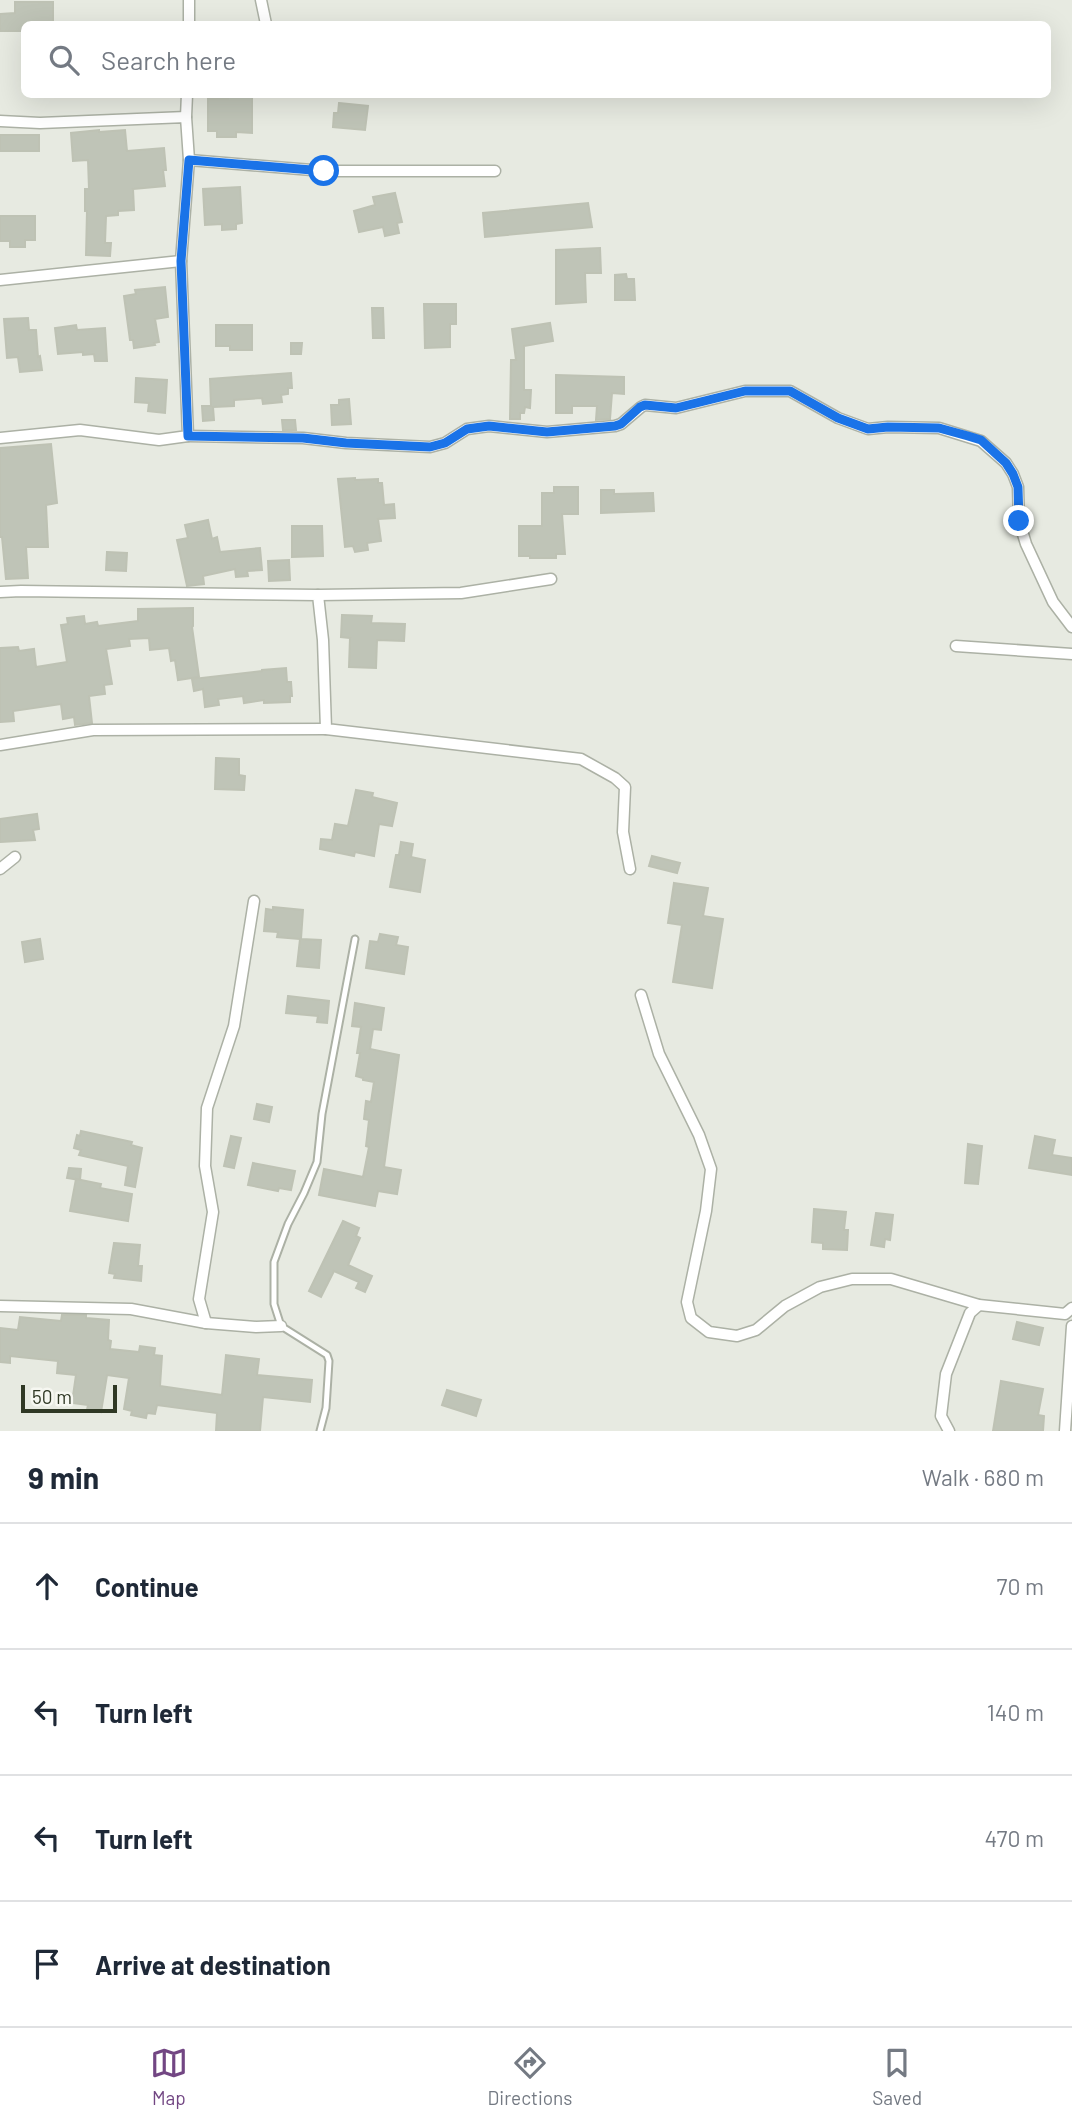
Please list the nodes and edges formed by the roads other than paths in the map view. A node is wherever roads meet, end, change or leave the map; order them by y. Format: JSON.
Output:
{"nodes":[{"id":1,"x":189,"y":0,"type":"edge"},
{"id":2,"x":261,"y":0,"type":"edge"},
{"id":3,"x":189,"y":21,"type":"edge"},
{"id":4,"x":265,"y":21,"type":"edge"},
{"id":5,"x":187,"y":98,"type":"edge"},
{"id":6,"x":186,"y":117,"type":"junction"},
{"id":7,"x":0,"y":121,"type":"edge"},
{"id":8,"x":189,"y":160,"type":"junction"},
{"id":9,"x":495,"y":171,"type":"dead end"},
{"id":10,"x":181,"y":261,"type":"junction"},
{"id":11,"x":0,"y":280,"type":"edge"},
{"id":12,"x":188,"y":436,"type":"junction"},
{"id":13,"x":0,"y":438,"type":"edge"},
{"id":14,"x":551,"y":579,"type":"dead end"},
{"id":15,"x":0,"y":592,"type":"edge"},
{"id":16,"x":318,"y":595,"type":"junction"},
{"id":17,"x":1072,"y":627,"type":"edge"},
{"id":18,"x":956,"y":646,"type":"dead end"},
{"id":19,"x":1072,"y":654,"type":"edge"},
{"id":20,"x":326,"y":729,"type":"junction"},
{"id":21,"x":0,"y":745,"type":"edge"},
{"id":22,"x":15,"y":858,"type":"dead end"},
{"id":23,"x":0,"y":869,"type":"edge"},
{"id":24,"x":630,"y":869,"type":"dead end"},
{"id":25,"x":254,"y":901,"type":"dead end"},
{"id":26,"x":355,"y":939,"type":"dead end"},
{"id":27,"x":641,"y":995,"type":"dead end"},
{"id":28,"x":979,"y":1304,"type":"junction"},
{"id":29,"x":0,"y":1306,"type":"edge"},
{"id":30,"x":1072,"y":1308,"type":"edge"},
{"id":31,"x":205,"y":1323,"type":"junction"},
{"id":32,"x":281,"y":1326,"type":"junction"},
{"id":33,"x":1072,"y":1326,"type":"edge"},
{"id":34,"x":320,"y":1431,"type":"edge"},
{"id":35,"x":948,"y":1431,"type":"edge"},
{"id":36,"x":1065,"y":1431,"type":"edge"}],
"edges":[{"from":1,"to":3,"type":"street"},
{"from":2,"to":4,"type":"street"},
{"from":5,"to":6,"type":"street"},
{"from":6,"to":7,"type":"street"},
{"from":6,"to":8,"type":"street"},
{"from":8,"to":9,"type":"street"},
{"from":8,"to":10,"type":"street"},
{"from":10,"to":11,"type":"street"},
{"from":10,"to":12,"type":"street"},
{"from":12,"to":13,"type":"street"},
{"from":12,"to":17,"type":"street"},
{"from":14,"to":16,"type":"street"},
{"from":15,"to":16,"type":"street"},
{"from":16,"to":20,"type":"street"},
{"from":18,"to":19,"type":"street"},
{"from":20,"to":21,"type":"street"},
{"from":20,"to":24,"type":"street"},
{"from":22,"to":23,"type":"street"},
{"from":25,"to":31,"type":"street"},
{"from":26,"to":32,"type":"lane"},
{"from":27,"to":28,"type":"street"},
{"from":28,"to":30,"type":"street"},
{"from":28,"to":35,"type":"street"},
{"from":29,"to":31,"type":"street"},
{"from":31,"to":32,"type":"street"},
{"from":32,"to":34,"type":"lane"},
{"from":33,"to":36,"type":"street"}]}
